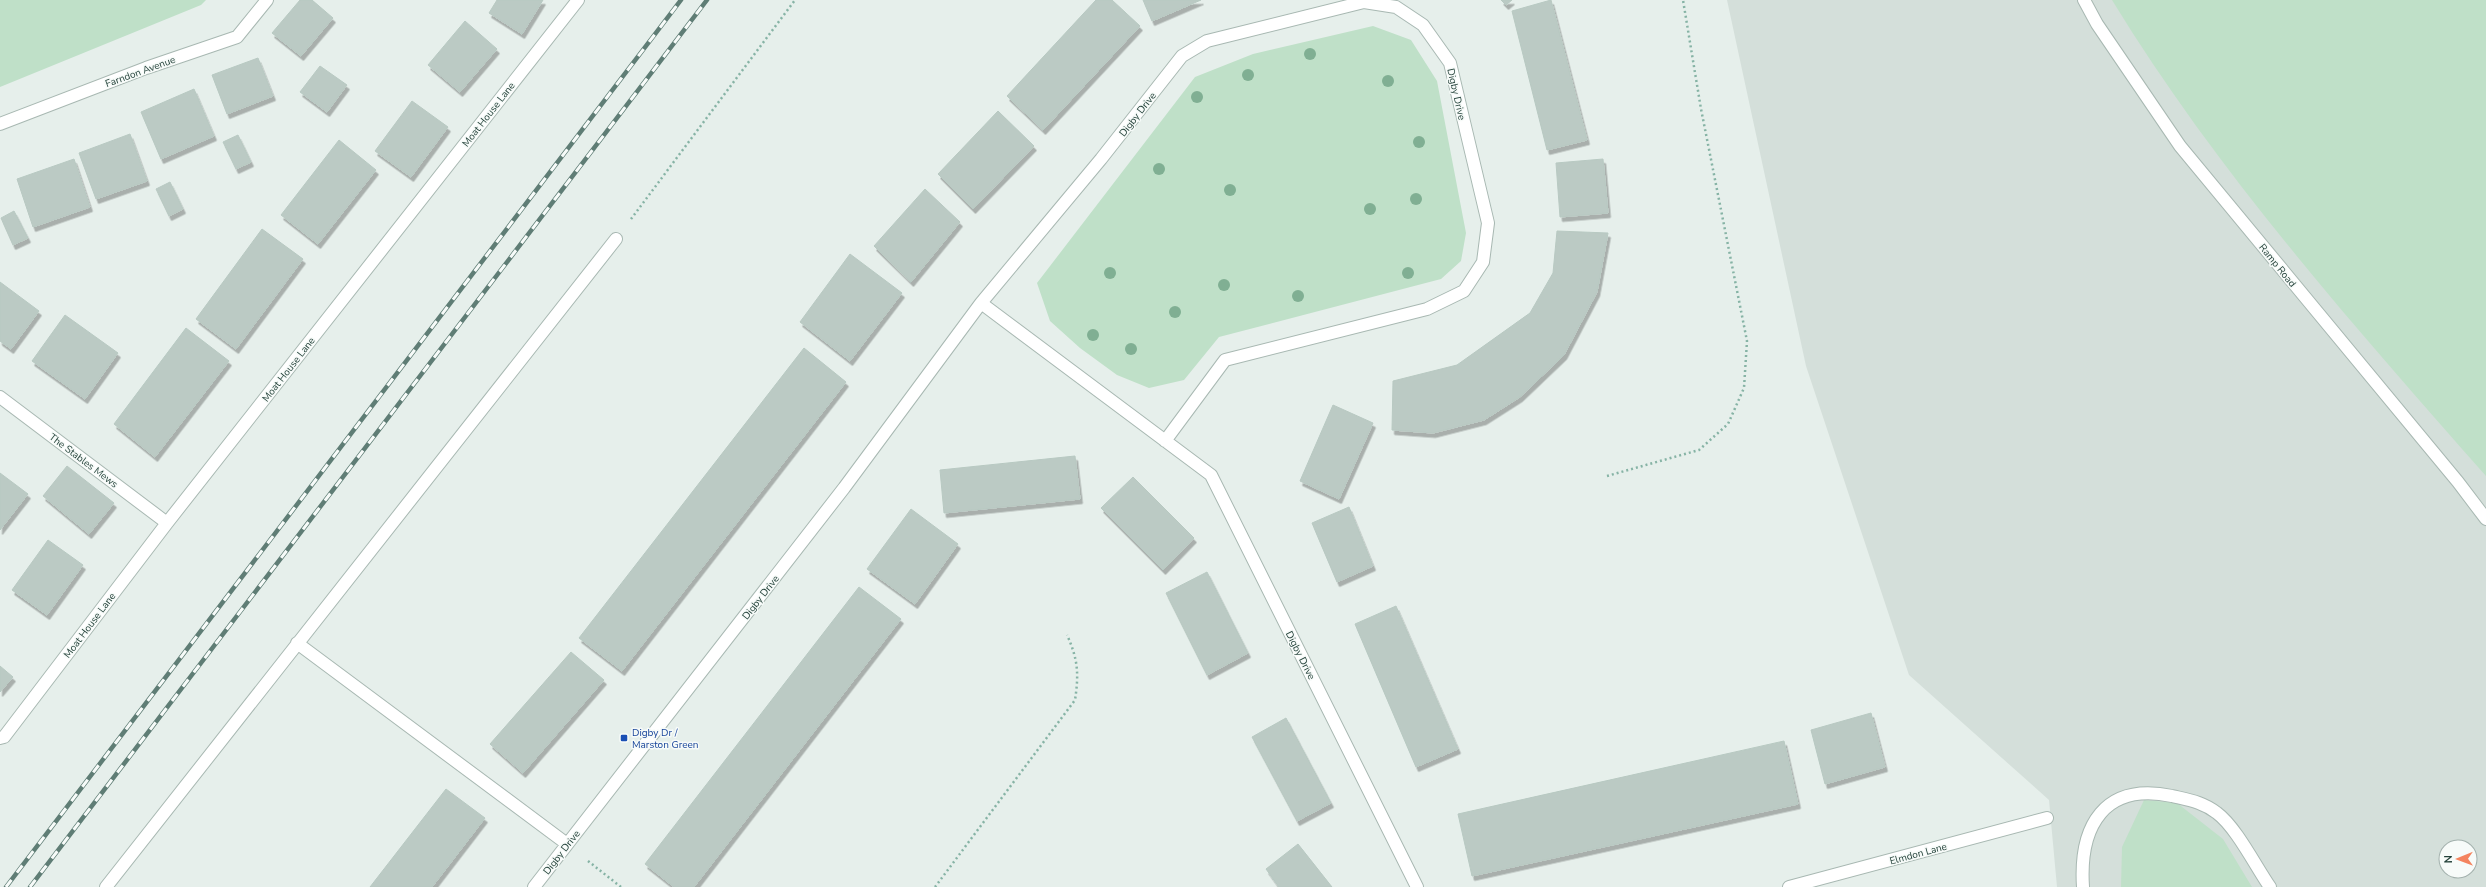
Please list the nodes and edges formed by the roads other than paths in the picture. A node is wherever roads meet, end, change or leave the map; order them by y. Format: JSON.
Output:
{"nodes":[{"id":1,"x":267,"y":0,"type":"edge"},
{"id":2,"x":578,"y":0,"type":"edge"},
{"id":3,"x":2084,"y":0,"type":"edge"},
{"id":4,"x":0,"y":124,"type":"edge"},
{"id":5,"x":616,"y":239,"type":"road end"},
{"id":6,"x":981,"y":303,"type":"junction"},
{"id":7,"x":0,"y":397,"type":"edge"},
{"id":8,"x":1165,"y":441,"type":"junction"},
{"id":9,"x":2486,"y":519,"type":"edge"},
{"id":10,"x":167,"y":523,"type":"junction"},
{"id":11,"x":297,"y":642,"type":"junction"},
{"id":12,"x":0,"y":738,"type":"edge"},
{"id":13,"x":2047,"y":818,"type":"dead end"},
{"id":14,"x":567,"y":844,"type":"junction"},
{"id":15,"x":106,"y":887,"type":"edge"},
{"id":16,"x":534,"y":887,"type":"edge"},
{"id":17,"x":1417,"y":887,"type":"edge"},
{"id":18,"x":1790,"y":887,"type":"edge"},
{"id":19,"x":2083,"y":887,"type":"edge"},
{"id":20,"x":2270,"y":887,"type":"edge"}],
"edges":[{"from":1,"to":4,"type":"street","name":"Farndon Avenue"},
{"from":2,"to":10,"type":"street","name":"Moat House Lane"},
{"from":3,"to":9,"type":"street","name":"Ramp Road"},
{"from":5,"to":11,"type":"street"},
{"from":6,"to":8,"type":"street","name":"Digby Drive"},
{"from":6,"to":8,"type":"street","name":"Digby Drive"},
{"from":6,"to":14,"type":"street","name":"Digby Drive"},
{"from":7,"to":10,"type":"street","name":"The Stables Mews"},
{"from":8,"to":17,"type":"street","name":"Digby Drive"},
{"from":10,"to":12,"type":"street","name":"Moat House Lane"},
{"from":11,"to":14,"type":"street"},
{"from":11,"to":15,"type":"street"},
{"from":13,"to":18,"type":"street","name":"Elmdon Lane"},
{"from":14,"to":16,"type":"street","name":"Digby Drive"},
{"from":19,"to":20,"type":"street"}]}
